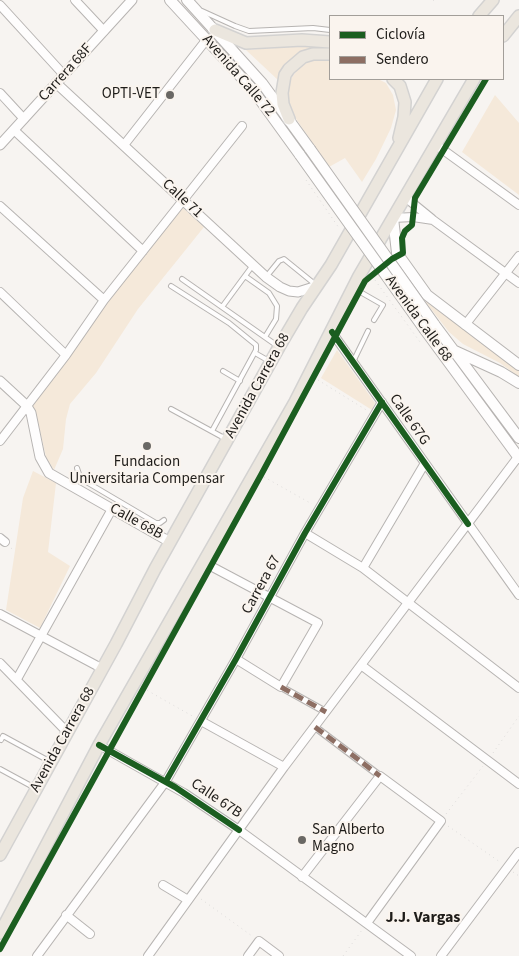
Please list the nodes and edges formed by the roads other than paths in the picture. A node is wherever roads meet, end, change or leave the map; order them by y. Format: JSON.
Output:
{"nodes":[{"id":1,"x":75,"y":0,"type":"edge"},
{"id":2,"x":132,"y":0,"type":"edge"},
{"id":3,"x":170,"y":0,"type":"edge"},
{"id":4,"x":493,"y":0,"type":"edge"},
{"id":5,"x":190,"y":2,"type":"edge"},
{"id":6,"x":0,"y":5,"type":"edge"},
{"id":7,"x":479,"y":15,"type":"edge"},
{"id":8,"x":519,"y":16,"type":"edge"},
{"id":9,"x":215,"y":30,"type":"junction"},
{"id":10,"x":329,"y":30,"type":"edge"},
{"id":11,"x":104,"y":31,"type":"junction"},
{"id":12,"x":504,"y":35,"type":"edge"},
{"id":13,"x":207,"y":39,"type":"junction"},
{"id":14,"x":329,"y":42,"type":"edge"},
{"id":15,"x":329,"y":54,"type":"edge"},
{"id":16,"x":64,"y":75,"type":"junction"},
{"id":17,"x":394,"y":80,"type":"edge"},
{"id":18,"x":437,"y":80,"type":"edge"},
{"id":19,"x":473,"y":80,"type":"edge"},
{"id":20,"x":56,"y":83,"type":"junction"},
{"id":21,"x":0,"y":93,"type":"edge"},
{"id":22,"x":24,"y":119,"type":"junction"},
{"id":23,"x":289,"y":119,"type":"junction"},
{"id":24,"x":242,"y":126,"type":"dead end"},
{"id":25,"x":14,"y":130,"type":"junction"},
{"id":26,"x":435,"y":144,"type":"junction"},
{"id":27,"x":0,"y":145,"type":"edge"},
{"id":28,"x":124,"y":145,"type":"junction"},
{"id":29,"x":310,"y":149,"type":"joint"},
{"id":30,"x":396,"y":150,"type":"junction"},
{"id":31,"x":300,"y":155,"type":"joint"},
{"id":32,"x":405,"y":197,"type":"junction"},
{"id":33,"x":184,"y":200,"type":"junction"},
{"id":34,"x":519,"y":205,"type":"edge"},
{"id":35,"x":0,"y":206,"type":"edge"},
{"id":36,"x":394,"y":218,"type":"junction"},
{"id":37,"x":433,"y":220,"type":"junction"},
{"id":38,"x":144,"y":251,"type":"junction"},
{"id":39,"x":519,"y":256,"type":"edge"},
{"id":40,"x":253,"y":265,"type":"junction"},
{"id":41,"x":506,"y":273,"type":"junction"},
{"id":42,"x":244,"y":276,"type":"junction"},
{"id":43,"x":266,"y":277,"type":"junction"},
{"id":44,"x":182,"y":279,"type":"dead end"},
{"id":45,"x":519,"y":283,"type":"edge"},
{"id":46,"x":171,"y":286,"type":"dead end"},
{"id":47,"x":317,"y":286,"type":"junction"},
{"id":48,"x":356,"y":290,"type":"junction"},
{"id":49,"x":0,"y":292,"type":"edge"},
{"id":50,"x":104,"y":300,"type":"junction"},
{"id":51,"x":222,"y":307,"type":"junction"},
{"id":52,"x":374,"y":320,"type":"dead end"},
{"id":53,"x":465,"y":325,"type":"junction"},
{"id":54,"x":331,"y":331,"type":"junction"},
{"id":55,"x":368,"y":331,"type":"dead end"},
{"id":56,"x":265,"y":337,"type":"junction"},
{"id":57,"x":279,"y":347,"type":"junction"},
{"id":58,"x":454,"y":351,"type":"junction"},
{"id":59,"x":254,"y":353,"type":"junction"},
{"id":60,"x":66,"y":355,"type":"junction"},
{"id":61,"x":271,"y":362,"type":"junction"},
{"id":62,"x":353,"y":362,"type":"junction"},
{"id":63,"x":519,"y":365,"type":"edge"},
{"id":64,"x":224,"y":371,"type":"dead end"},
{"id":65,"x":0,"y":381,"type":"edge"},
{"id":66,"x":240,"y":381,"type":"junction"},
{"id":67,"x":519,"y":383,"type":"edge"},
{"id":68,"x":382,"y":402,"type":"junction"},
{"id":69,"x":26,"y":405,"type":"junction"},
{"id":70,"x":171,"y":409,"type":"dead end"},
{"id":71,"x":212,"y":431,"type":"junction"},
{"id":72,"x":519,"y":438,"type":"edge"},
{"id":73,"x":228,"y":440,"type":"junction"},
{"id":74,"x":0,"y":441,"type":"edge"},
{"id":75,"x":519,"y":457,"type":"edge"},
{"id":76,"x":425,"y":463,"type":"junction"},
{"id":77,"x":77,"y":468,"type":"dead end"},
{"id":78,"x":88,"y":484,"type":"junction"},
{"id":79,"x":100,"y":490,"type":"junction"},
{"id":80,"x":83,"y":493,"type":"junction"},
{"id":81,"x":95,"y":500,"type":"junction"},
{"id":82,"x":112,"y":509,"type":"junction"},
{"id":83,"x":164,"y":520,"type":"dead end"},
{"id":84,"x":468,"y":524,"type":"junction"},
{"id":85,"x":305,"y":533,"type":"junction"},
{"id":86,"x":170,"y":542,"type":"junction"},
{"id":87,"x":203,"y":562,"type":"junction"},
{"id":88,"x":363,"y":568,"type":"junction"},
{"id":89,"x":519,"y":596,"type":"edge"},
{"id":90,"x":269,"y":597,"type":"junction"},
{"id":91,"x":409,"y":602,"type":"junction"},
{"id":92,"x":0,"y":614,"type":"edge"},
{"id":93,"x":41,"y":637,"type":"junction"},
{"id":94,"x":236,"y":659,"type":"junction"},
{"id":95,"x":0,"y":664,"type":"edge"},
{"id":96,"x":361,"y":665,"type":"junction"},
{"id":97,"x":102,"y":669,"type":"junction"},
{"id":98,"x":17,"y":680,"type":"junction"},
{"id":99,"x":281,"y":687,"type":"junction"},
{"id":100,"x":519,"y":688,"type":"edge"},
{"id":101,"x":326,"y":712,"type":"junction"},
{"id":102,"x":201,"y":721,"type":"junction"},
{"id":103,"x":314,"y":727,"type":"junction"},
{"id":104,"x":67,"y":732,"type":"junction"},
{"id":105,"x":1,"y":740,"type":"edge"},
{"id":106,"x":99,"y":745,"type":"junction"},
{"id":107,"x":51,"y":762,"type":"junction"},
{"id":108,"x":284,"y":767,"type":"junction"},
{"id":109,"x":0,"y":769,"type":"edge"},
{"id":110,"x":380,"y":776,"type":"junction"},
{"id":111,"x":166,"y":781,"type":"junction"},
{"id":112,"x":519,"y":784,"type":"edge"},
{"id":113,"x":36,"y":789,"type":"junction"},
{"id":114,"x":239,"y":830,"type":"junction"},
{"id":115,"x":519,"y":852,"type":"edge"},
{"id":116,"x":0,"y":854,"type":"edge"},
{"id":117,"x":302,"y":877,"type":"junction"},
{"id":118,"x":162,"y":885,"type":"dead end"},
{"id":119,"x":190,"y":896,"type":"junction"},
{"id":120,"x":66,"y":915,"type":"junction"},
{"id":121,"x":367,"y":923,"type":"junction"},
{"id":122,"x":0,"y":933,"type":"edge"},
{"id":123,"x":90,"y":934,"type":"dead end"},
{"id":124,"x":37,"y":956,"type":"edge"},
{"id":125,"x":148,"y":956,"type":"edge"},
{"id":126,"x":248,"y":956,"type":"edge"},
{"id":127,"x":280,"y":956,"type":"edge"},
{"id":128,"x":410,"y":956,"type":"edge"},
{"id":129,"x":441,"y":956,"type":"edge"}],
"edges":[{"from":1,"to":11,"type":"street"},
{"from":2,"to":11,"type":"street","name":"Carrera 68F"},
{"from":3,"to":13,"type":"main road","name":"Avenida Calle 72"},
{"from":4,"to":7,"type":"main road"},
{"from":5,"to":9,"type":"main road","name":"Avenida Calle 72"},
{"from":5,"to":10,"type":"lane"},
{"from":6,"to":16,"type":"street"},
{"from":8,"to":12,"type":"main road"},
{"from":9,"to":14,"type":"main road"},
{"from":9,"to":23,"type":"main road","name":"Avenida Calle 72"},
{"from":11,"to":16,"type":"street","name":"Carrera 68F"},
{"from":13,"to":28,"type":"street"},
{"from":13,"to":31,"type":"main road","name":"Avenida Calle 72"},
{"from":15,"to":23,"type":"main road"},
{"from":16,"to":20,"type":"street","name":"Carrera 68F"},
{"from":17,"to":30,"type":"main road"},
{"from":18,"to":30,"type":"main road","name":"Avenida Carrera 68"},
{"from":19,"to":26,"type":"main road"},
{"from":20,"to":22,"type":"street","name":"Carrera 68F"},
{"from":20,"to":28,"type":"street","name":"Calle 71"},
{"from":21,"to":22,"type":"street"},
{"from":22,"to":25,"type":"street","name":"Carrera 68F"},
{"from":23,"to":29,"type":"main road","name":"Avenida Calle 72"},
{"from":24,"to":33,"type":"street"},
{"from":25,"to":27,"type":"street","name":"Carrera 68F"},
{"from":25,"to":38,"type":"street"},
{"from":26,"to":32,"type":"main road"},
{"from":26,"to":34,"type":"street"},
{"from":28,"to":33,"type":"street","name":"Calle 71"},
{"from":29,"to":58,"type":"main road","name":"Avenida Calle 68","bridge":true},
{"from":30,"to":47,"type":"main road","name":"Avenida Carrera 68"},
{"from":31,"to":75,"type":"main road","name":"Avenida Calle 68","bridge":true},
{"from":32,"to":36,"type":"main road"},
{"from":32,"to":37,"type":"street"},
{"from":33,"to":38,"type":"street"},
{"from":33,"to":40,"type":"street","name":"Calle 71"},
{"from":35,"to":50,"type":"street"},
{"from":36,"to":37,"type":"street"},
{"from":36,"to":48,"type":"main road"},
{"from":36,"to":53,"type":"main road"},
{"from":37,"to":41,"type":"street"},
{"from":38,"to":50,"type":"street"},
{"from":39,"to":41,"type":"street"},
{"from":40,"to":42,"type":"lane"},
{"from":40,"to":43,"type":"street","name":"Calle 71"},
{"from":41,"to":45,"type":"street"},
{"from":41,"to":53,"type":"street"},
{"from":42,"to":51,"type":"lane"},
{"from":42,"to":56,"type":"lane"},
{"from":43,"to":47,"type":"street","name":"Calle 71"},
{"from":43,"to":47,"type":"lane"},
{"from":44,"to":51,"type":"lane"},
{"from":46,"to":59,"type":"lane"},
{"from":47,"to":57,"type":"main road","name":"Avenida Carrera 68"},
{"from":48,"to":52,"type":"lane"},
{"from":48,"to":54,"type":"main road"},
{"from":49,"to":60,"type":"street"},
{"from":50,"to":60,"type":"street"},
{"from":51,"to":56,"type":"lane"},
{"from":53,"to":63,"type":"main road"},
{"from":54,"to":62,"type":"street","name":"Calle 67G"},
{"from":54,"to":87,"type":"main road"},
{"from":55,"to":62,"type":"lane"},
{"from":56,"to":57,"type":"lane"},
{"from":57,"to":61,"type":"main road","name":"Avenida Carrera 68"},
{"from":58,"to":67,"type":"main road"},
{"from":58,"to":72,"type":"main road","name":"Avenida Calle 68"},
{"from":59,"to":61,"type":"lane"},
{"from":59,"to":66,"type":"lane"},
{"from":60,"to":69,"type":"street"},
{"from":61,"to":73,"type":"main road","name":"Avenida Carrera 68"},
{"from":62,"to":68,"type":"street","name":"Calle 67G"},
{"from":64,"to":66,"type":"lane"},
{"from":65,"to":69,"type":"street"},
{"from":66,"to":71,"type":"lane"},
{"from":68,"to":76,"type":"street","name":"Calle 67G"},
{"from":68,"to":85,"type":"street","name":"Carrera 67"},
{"from":69,"to":74,"type":"street"},
{"from":69,"to":80,"type":"street","name":"Calle 68B"},
{"from":70,"to":71,"type":"lane"},
{"from":71,"to":73,"type":"lane"},
{"from":73,"to":86,"type":"main road","name":"Avenida Carrera 68"},
{"from":75,"to":84,"type":"street"},
{"from":76,"to":84,"type":"street","name":"Calle 67G"},
{"from":76,"to":88,"type":"street"},
{"from":77,"to":78,"type":"lane"},
{"from":78,"to":79,"type":"lane"},
{"from":78,"to":80,"type":"lane"},
{"from":79,"to":81,"type":"lane"},
{"from":79,"to":83,"type":"lane"},
{"from":80,"to":81,"type":"street","name":"Calle 68B"},
{"from":81,"to":82,"type":"street","name":"Calle 68B"},
{"from":82,"to":86,"type":"street","name":"Calle 68B"},
{"from":82,"to":93,"type":"street"},
{"from":84,"to":89,"type":"street","name":"Calle 67G"},
{"from":84,"to":91,"type":"street"},
{"from":85,"to":88,"type":"street"},
{"from":85,"to":90,"type":"street","name":"Carrera 67"},
{"from":86,"to":97,"type":"main road","name":"Avenida Carrera 68"},
{"from":87,"to":90,"type":"street"},
{"from":87,"to":106,"type":"main road"},
{"from":88,"to":91,"type":"street"},
{"from":90,"to":94,"type":"street","name":"Carrera 67"},
{"from":90,"to":99,"type":"street"},
{"from":91,"to":96,"type":"street"},
{"from":91,"to":100,"type":"street"},
{"from":92,"to":93,"type":"street"},
{"from":93,"to":97,"type":"street"},
{"from":93,"to":98,"type":"street"},
{"from":94,"to":99,"type":"street"},
{"from":94,"to":102,"type":"street","name":"Carrera 67"},
{"from":95,"to":98,"type":"street"},
{"from":96,"to":101,"type":"street"},
{"from":96,"to":112,"type":"street"},
{"from":97,"to":104,"type":"main road","name":"Avenida Carrera 68"},
{"from":98,"to":104,"type":"street"},
{"from":99,"to":101,"type":"street"},
{"from":101,"to":103,"type":"street"},
{"from":102,"to":108,"type":"street"},
{"from":102,"to":111,"type":"street","name":"Carrera 67"},
{"from":103,"to":108,"type":"street"},
{"from":103,"to":110,"type":"street"},
{"from":104,"to":107,"type":"main road","name":"Avenida Carrera 68"},
{"from":105,"to":107,"type":"lane"},
{"from":106,"to":111,"type":"street","name":"Calle 67B"},
{"from":106,"to":122,"type":"main road"},
{"from":107,"to":113,"type":"main road","name":"Avenida Carrera 68"},
{"from":108,"to":114,"type":"street"},
{"from":109,"to":113,"type":"lane"},
{"from":110,"to":117,"type":"street"},
{"from":110,"to":121,"type":"street"},
{"from":111,"to":114,"type":"street","name":"Calle 67B"},
{"from":111,"to":120,"type":"street","name":"Carrera 67"},
{"from":113,"to":116,"type":"main road","name":"Avenida Carrera 68"},
{"from":114,"to":117,"type":"street","name":"Calle 67B"},
{"from":114,"to":119,"type":"street"},
{"from":115,"to":129,"type":"street"},
{"from":117,"to":121,"type":"street","name":"Calle 67B"},
{"from":118,"to":119,"type":"street"},
{"from":119,"to":125,"type":"street"},
{"from":120,"to":123,"type":"street"},
{"from":120,"to":124,"type":"street","name":"Carrera 67"},
{"from":121,"to":128,"type":"street","name":"Calle 67B"},
{"from":126,"to":127,"type":"street"}]}
